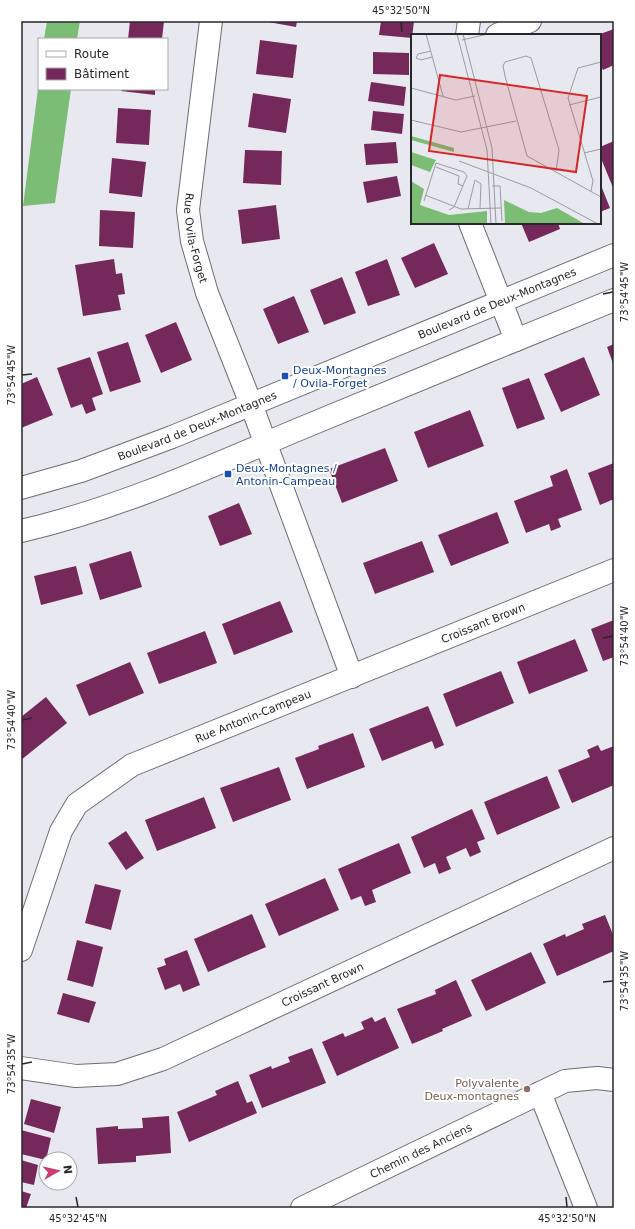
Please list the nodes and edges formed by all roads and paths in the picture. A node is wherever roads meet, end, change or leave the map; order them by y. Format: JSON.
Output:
{"nodes":[{"id":1,"x":211,"y":21,"type":"edge"},
{"id":2,"x":469,"y":21,"type":"edge"},
{"id":3,"x":530,"y":21,"type":"edge"},
{"id":4,"x":467,"y":34,"type":"edge"},
{"id":5,"x":498,"y":34,"type":"edge"},
{"id":6,"x":470,"y":224,"type":"edge"},
{"id":7,"x":614,"y":255,"type":"edge"},
{"id":8,"x":614,"y":300,"type":"edge"},
{"id":9,"x":501,"y":301,"type":"junction"},
{"id":10,"x":516,"y":340,"type":"junction"},
{"id":11,"x":251,"y":404,"type":"junction"},
{"id":12,"x":265,"y":444,"type":"junction"},
{"id":13,"x":21,"y":488,"type":"edge"},
{"id":14,"x":21,"y":531,"type":"edge"},
{"id":15,"x":614,"y":570,"type":"edge"},
{"id":16,"x":352,"y":677,"type":"junction"},
{"id":17,"x":614,"y":848,"type":"edge"},
{"id":18,"x":21,"y":950,"type":"edge"},
{"id":19,"x":21,"y":1068,"type":"edge"},
{"id":20,"x":614,"y":1080,"type":"edge"},
{"id":21,"x":540,"y":1093,"type":"junction"},
{"id":22,"x":302,"y":1208,"type":"edge"},
{"id":23,"x":586,"y":1208,"type":"edge"}],
"edges":[{"from":1,"to":11,"type":"street","name":"Rue Ovila-Forget"},
{"from":2,"to":4,"type":"street"},
{"from":3,"to":5,"type":"street"},
{"from":6,"to":9,"type":"street"},
{"from":7,"to":9,"type":"street","name":"Boulevard de Deux-Montagnes"},
{"from":8,"to":10,"type":"street"},
{"from":9,"to":10,"type":"street"},
{"from":9,"to":11,"type":"street","name":"Boulevard de Deux-Montagnes"},
{"from":10,"to":12,"type":"street"},
{"from":11,"to":12,"type":"street","name":"Rue Ovila-Forget"},
{"from":11,"to":13,"type":"street","name":"Boulevard de Deux-Montagnes"},
{"from":12,"to":14,"type":"street"},
{"from":12,"to":16,"type":"street"},
{"from":15,"to":16,"type":"street","name":"Croissant Brown"},
{"from":16,"to":18,"type":"street","name":"Rue Antonin-Campeau"},
{"from":17,"to":19,"type":"street","name":"Croissant Brown"},
{"from":20,"to":21,"type":"street","name":"Chemin des Anciens"},
{"from":21,"to":22,"type":"street","name":"Chemin des Anciens"},
{"from":21,"to":23,"type":"street"}]}
